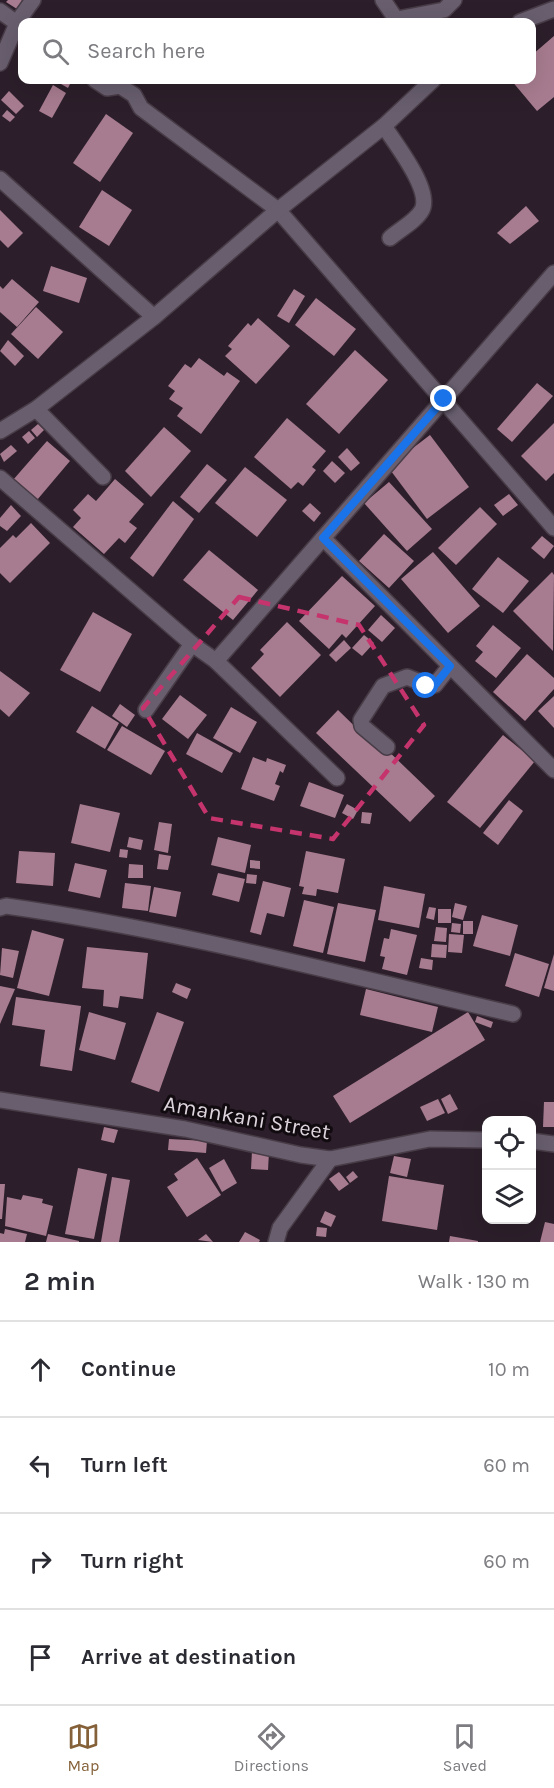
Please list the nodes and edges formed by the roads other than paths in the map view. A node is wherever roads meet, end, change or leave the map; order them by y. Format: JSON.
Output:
{"nodes":[{"id":1,"x":33,"y":0,"type":"edge"},
{"id":2,"x":383,"y":0,"type":"edge"},
{"id":3,"x":454,"y":0,"type":"edge"},
{"id":4,"x":554,"y":9,"type":"edge"},
{"id":5,"x":0,"y":11,"type":"edge"},
{"id":6,"x":23,"y":18,"type":"edge"},
{"id":7,"x":395,"y":18,"type":"edge"},
{"id":8,"x":410,"y":18,"type":"edge"},
{"id":9,"x":530,"y":18,"type":"edge"},
{"id":10,"x":18,"y":23,"type":"edge"},
{"id":11,"x":18,"y":28,"type":"edge"},
{"id":12,"x":0,"y":63,"type":"edge"},
{"id":13,"x":100,"y":84,"type":"edge"},
{"id":14,"x":418,"y":85,"type":"edge"},
{"id":15,"x":384,"y":126,"type":"junction"},
{"id":16,"x":0,"y":179,"type":"edge"},
{"id":17,"x":278,"y":210,"type":"junction"},
{"id":18,"x":390,"y":238,"type":"dead end"},
{"id":19,"x":554,"y":273,"type":"edge"},
{"id":20,"x":154,"y":317,"type":"junction"},
{"id":21,"x":444,"y":399,"type":"junction"},
{"id":22,"x":36,"y":409,"type":"junction"},
{"id":23,"x":0,"y":431,"type":"edge"},
{"id":24,"x":103,"y":477,"type":"dead end"},
{"id":25,"x":0,"y":478,"type":"edge"},
{"id":26,"x":554,"y":528,"type":"edge"},
{"id":27,"x":323,"y":538,"type":"junction"},
{"id":28,"x":192,"y":644,"type":"junction"},
{"id":29,"x":216,"y":661,"type":"junction"},
{"id":30,"x":450,"y":666,"type":"junction"},
{"id":31,"x":146,"y":710,"type":"dead end"},
{"id":32,"x":387,"y":747,"type":"dead end"},
{"id":33,"x":554,"y":770,"type":"edge"},
{"id":34,"x":337,"y":778,"type":"dead end"},
{"id":35,"x":0,"y":908,"type":"edge"},
{"id":36,"x":513,"y":1014,"type":"dead end"},
{"id":37,"x":0,"y":1100,"type":"edge"},
{"id":38,"x":482,"y":1140,"type":"edge"},
{"id":39,"x":536,"y":1142,"type":"edge"},
{"id":40,"x":554,"y":1144,"type":"edge"},
{"id":41,"x":330,"y":1159,"type":"junction"},
{"id":42,"x":276,"y":1242,"type":"edge"}],
"edges":[{"from":1,"to":6,"type":"street"},
{"from":2,"to":7,"type":"street"},
{"from":3,"to":8,"type":"street"},
{"from":4,"to":9,"type":"street"},
{"from":5,"to":10,"type":"street"},
{"from":11,"to":12,"type":"street"},
{"from":13,"to":17,"type":"street"},
{"from":14,"to":15,"type":"street"},
{"from":15,"to":17,"type":"street"},
{"from":15,"to":18,"type":"street"},
{"from":16,"to":20,"type":"street"},
{"from":17,"to":20,"type":"street"},
{"from":17,"to":21,"type":"street"},
{"from":19,"to":21,"type":"street"},
{"from":20,"to":22,"type":"street"},
{"from":21,"to":26,"type":"street"},
{"from":21,"to":27,"type":"street"},
{"from":22,"to":23,"type":"street"},
{"from":22,"to":24,"type":"street"},
{"from":25,"to":28,"type":"street"},
{"from":27,"to":29,"type":"street"},
{"from":27,"to":30,"type":"street"},
{"from":28,"to":29,"type":"street"},
{"from":28,"to":31,"type":"street"},
{"from":29,"to":34,"type":"street"},
{"from":30,"to":32,"type":"street"},
{"from":30,"to":33,"type":"street"},
{"from":35,"to":36,"type":"street"},
{"from":37,"to":41,"type":"street","name":"Amankani Street"},
{"from":38,"to":41,"type":"street","name":"Amankani Street"},
{"from":39,"to":40,"type":"street"},
{"from":41,"to":42,"type":"street"}]}
